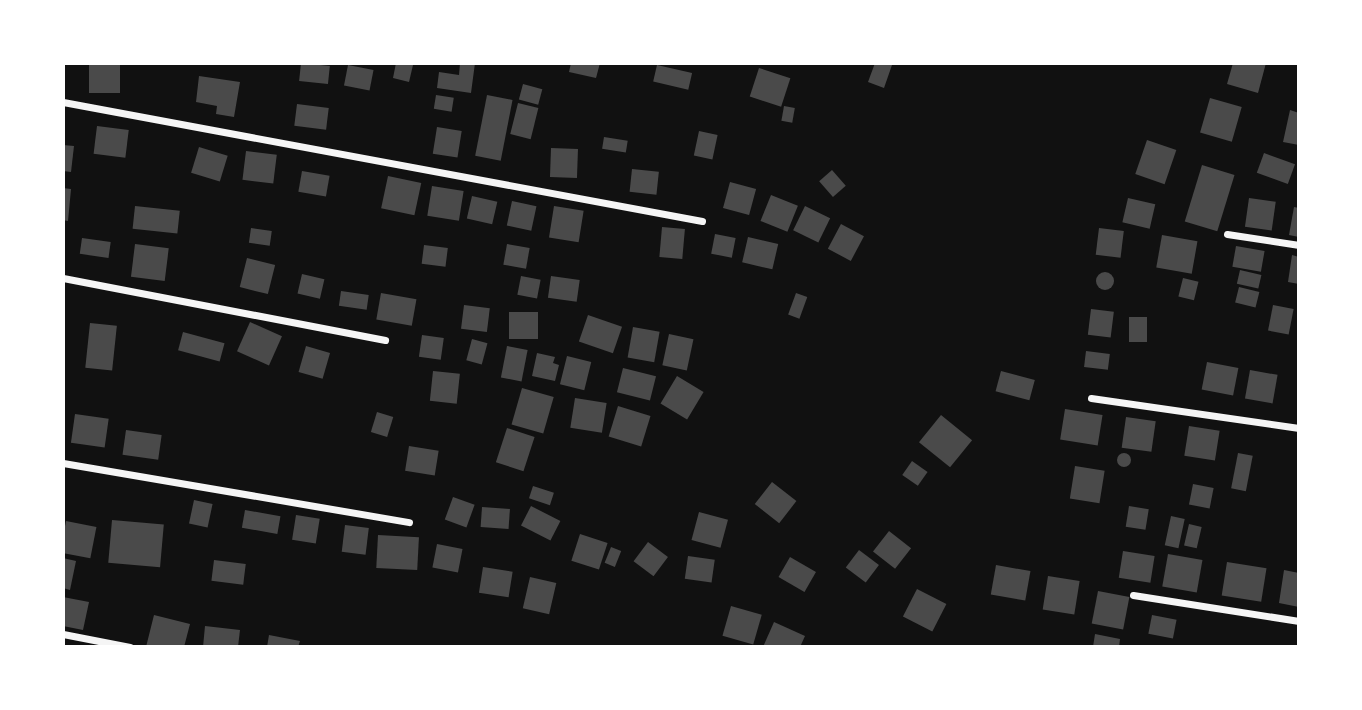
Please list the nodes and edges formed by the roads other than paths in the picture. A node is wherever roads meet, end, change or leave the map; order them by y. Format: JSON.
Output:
{"nodes":[{"id":1,"x":63,"y":102,"type":"edge"},
{"id":2,"x":702,"y":221,"type":"dead end"},
{"id":3,"x":1227,"y":234,"type":"dead end"},
{"id":4,"x":1299,"y":245,"type":"edge"},
{"id":5,"x":63,"y":278,"type":"edge"},
{"id":6,"x":385,"y":340,"type":"dead end"},
{"id":7,"x":1091,"y":398,"type":"dead end"},
{"id":8,"x":1299,"y":428,"type":"edge"},
{"id":9,"x":63,"y":463,"type":"edge"},
{"id":10,"x":409,"y":522,"type":"dead end"},
{"id":11,"x":1133,"y":595,"type":"dead end"},
{"id":12,"x":1299,"y":621,"type":"edge"},
{"id":13,"x":63,"y":634,"type":"edge"},
{"id":14,"x":130,"y":647,"type":"edge"}],
"edges":[{"from":1,"to":2,"type":"street"},
{"from":3,"to":4,"type":"street"},
{"from":5,"to":6,"type":"street"},
{"from":7,"to":8,"type":"street"},
{"from":9,"to":10,"type":"street"},
{"from":11,"to":12,"type":"street"},
{"from":13,"to":14,"type":"street"}]}
